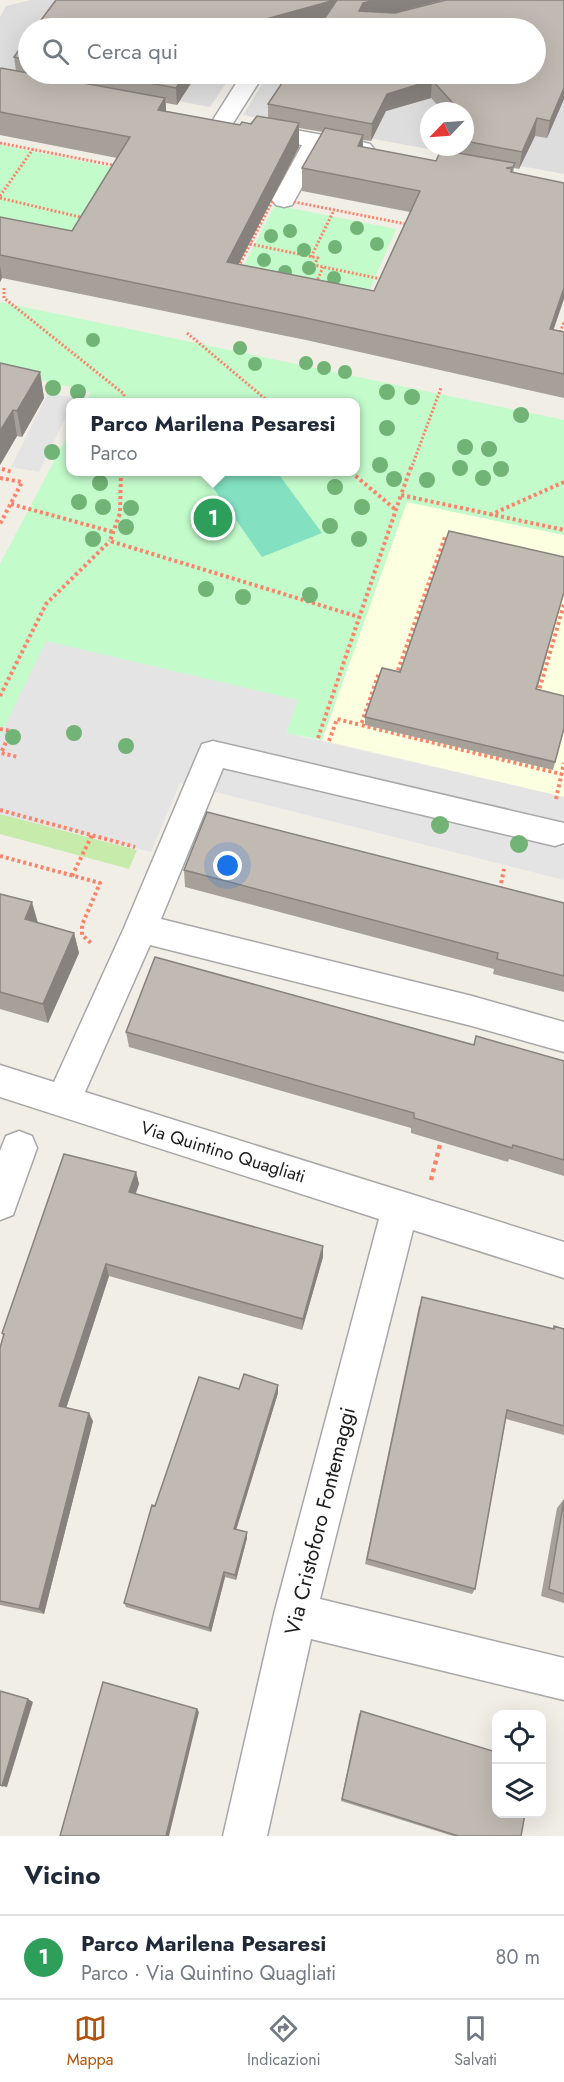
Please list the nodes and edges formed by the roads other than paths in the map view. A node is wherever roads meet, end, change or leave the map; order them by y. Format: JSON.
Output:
{"nodes":[{"id":1,"x":247,"y":84,"type":"edge"},
{"id":2,"x":199,"y":119,"type":"edge"},
{"id":3,"x":222,"y":123,"type":"junction"},
{"id":4,"x":316,"y":141,"type":"junction"},
{"id":5,"x":385,"y":153,"type":"edge"},
{"id":6,"x":284,"y":200,"type":"road end"},
{"id":7,"x":555,"y":833,"type":"dead end"},
{"id":8,"x":141,"y":928,"type":"junction"},
{"id":9,"x":564,"y":1038,"type":"edge"},
{"id":10,"x":0,"y":1081,"type":"edge"},
{"id":11,"x":63,"y":1102,"type":"junction"},
{"id":12,"x":19,"y":1148,"type":"dead end"},
{"id":13,"x":414,"y":1200,"type":"junction"},
{"id":14,"x":0,"y":1203,"type":"edge"},
{"id":15,"x":564,"y":1260,"type":"edge"},
{"id":16,"x":296,"y":1614,"type":"junction"},
{"id":17,"x":564,"y":1679,"type":"edge"},
{"id":18,"x":245,"y":1836,"type":"edge"}],
"edges":[{"from":1,"to":3,"type":"street"},
{"from":2,"to":3,"type":"street"},
{"from":3,"to":4,"type":"street"},
{"from":4,"to":5,"type":"street"},
{"from":4,"to":6,"type":"street"},
{"from":7,"to":8,"type":"street"},
{"from":8,"to":9,"type":"street"},
{"from":8,"to":11,"type":"street"},
{"from":10,"to":11,"type":"street","name":"Via Quintino Quagliati"},
{"from":11,"to":13,"type":"street","name":"Via Quintino Quagliati"},
{"from":12,"to":14,"type":"street"},
{"from":13,"to":15,"type":"street","name":"Via Quintino Quagliati"},
{"from":13,"to":16,"type":"street","name":"Via Cristoforo Fontemaggi"},
{"from":16,"to":17,"type":"street"},
{"from":16,"to":18,"type":"street","name":"Via Cristoforo Fontemaggi"}]}
